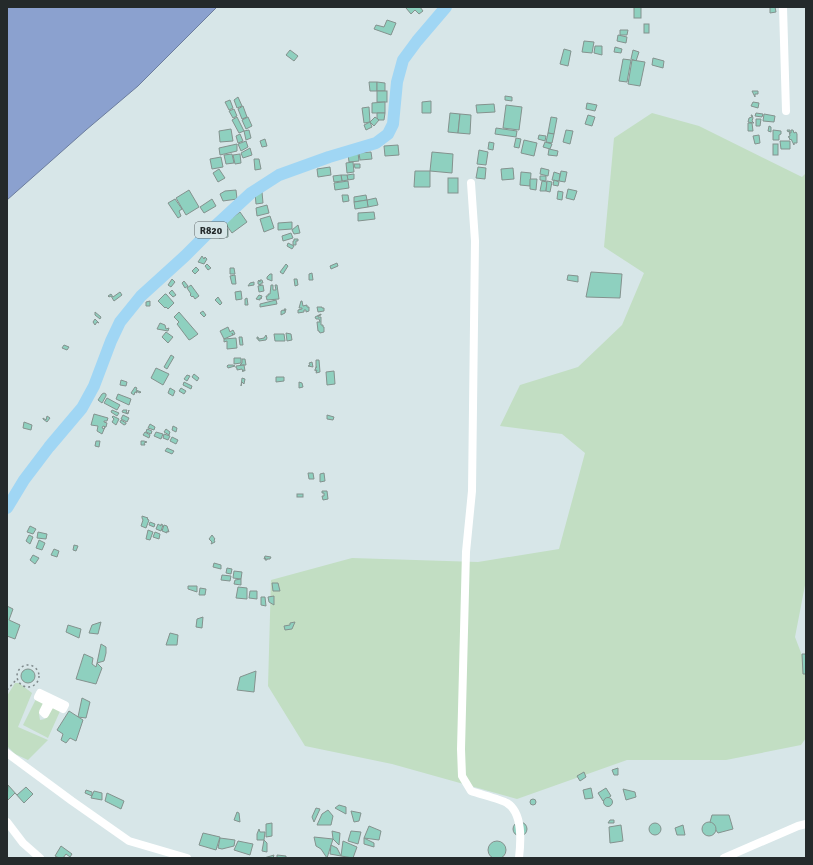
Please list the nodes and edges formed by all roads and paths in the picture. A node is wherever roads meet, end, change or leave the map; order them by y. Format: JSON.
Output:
{"nodes":[{"id":1,"x":446,"y":7,"type":"edge"},
{"id":2,"x":783,"y":7,"type":"edge"},
{"id":3,"x":786,"y":110,"type":"dead end"},
{"id":4,"x":471,"y":183,"type":"dead end"},
{"id":5,"x":7,"y":508,"type":"edge"},
{"id":6,"x":17,"y":679,"type":"junction"},
{"id":7,"x":8,"y":689,"type":"edge"},
{"id":8,"x":7,"y":753,"type":"edge"},
{"id":9,"x":7,"y":822,"type":"edge"},
{"id":10,"x":806,"y":824,"type":"edge"},
{"id":11,"x":40,"y":858,"type":"edge"},
{"id":12,"x":187,"y":858,"type":"edge"},
{"id":13,"x":518,"y":858,"type":"edge"},
{"id":14,"x":724,"y":858,"type":"edge"}],
"edges":[{"from":1,"to":5,"type":"main road","number":"R820"},
{"from":2,"to":3,"type":"street"},
{"from":4,"to":13,"type":"street"},
{"from":6,"to":6,"type":"path"},
{"from":6,"to":7,"type":"path"},
{"from":8,"to":12,"type":"street"},
{"from":9,"to":11,"type":"street"},
{"from":10,"to":14,"type":"street"}]}
